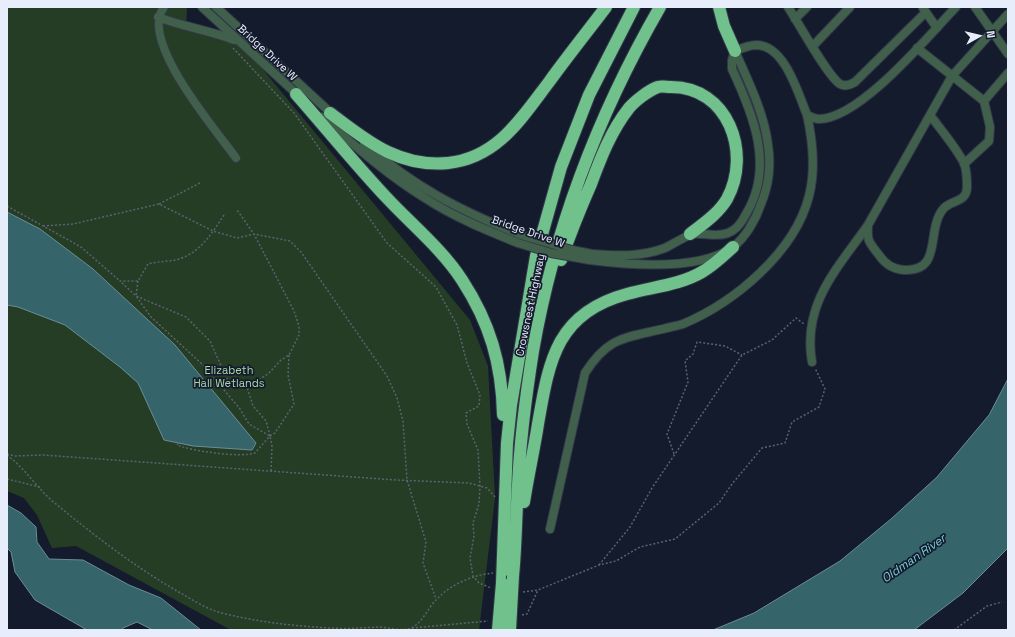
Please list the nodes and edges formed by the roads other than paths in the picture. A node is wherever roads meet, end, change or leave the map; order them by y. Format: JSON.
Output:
{"nodes":[{"id":1,"x":164,"y":7,"type":"edge"},
{"id":2,"x":202,"y":7,"type":"edge"},
{"id":3,"x":216,"y":7,"type":"edge"},
{"id":4,"x":606,"y":7,"type":"edge"},
{"id":5,"x":634,"y":7,"type":"edge"},
{"id":6,"x":660,"y":7,"type":"edge"},
{"id":7,"x":719,"y":7,"type":"edge"},
{"id":8,"x":788,"y":7,"type":"edge"},
{"id":9,"x":807,"y":7,"type":"edge"},
{"id":10,"x":850,"y":7,"type":"edge"},
{"id":11,"x":956,"y":7,"type":"edge"},
{"id":12,"x":975,"y":7,"type":"edge"},
{"id":13,"x":924,"y":9,"type":"edge"},
{"id":14,"x":1008,"y":14,"type":"edge"},
{"id":15,"x":158,"y":17,"type":"junction"},
{"id":16,"x":795,"y":19,"type":"junction"},
{"id":17,"x":937,"y":28,"type":"junction"},
{"id":18,"x":992,"y":31,"type":"junction"},
{"id":19,"x":240,"y":43,"type":"junction"},
{"id":20,"x":813,"y":46,"type":"junction"},
{"id":21,"x":917,"y":48,"type":"junction"},
{"id":22,"x":735,"y":51,"type":"junction"},
{"id":23,"x":1008,"y":54,"type":"edge"},
{"id":24,"x":1008,"y":73,"type":"edge"},
{"id":25,"x":952,"y":76,"type":"junction"},
{"id":26,"x":296,"y":94,"type":"junction"},
{"id":27,"x":984,"y":101,"type":"junction"},
{"id":28,"x":330,"y":113,"type":"junction"},
{"id":29,"x":807,"y":115,"type":"junction"},
{"id":30,"x":930,"y":115,"type":"junction"},
{"id":31,"x":236,"y":158,"type":"dead end"},
{"id":32,"x":964,"y":164,"type":"junction"},
{"id":33,"x":868,"y":225,"type":"junction"},
{"id":34,"x":690,"y":234,"type":"junction"},
{"id":35,"x":519,"y":239,"type":"junction"},
{"id":36,"x":733,"y":247,"type":"junction"},
{"id":37,"x":591,"y":257,"type":"junction"},
{"id":38,"x":812,"y":362,"type":"road end"},
{"id":39,"x":530,"y":377,"type":"junction"},
{"id":40,"x":550,"y":529,"type":"dead end"},
{"id":41,"x":516,"y":548,"type":"junction"},
{"id":42,"x":499,"y":586,"type":"junction"},
{"id":43,"x":498,"y":630,"type":"edge"},
{"id":44,"x":510,"y":630,"type":"edge"}],
"edges":[{"from":1,"to":15,"type":"street"},
{"from":2,"to":19,"type":"street","name":"Bridge Drive W"},
{"from":3,"to":28,"type":"street","name":"Bridge Drive W"},
{"from":4,"to":28,"type":"highway"},
{"from":5,"to":42,"type":"highway","name":"Crowsnest Highway"},
{"from":6,"to":39,"type":"highway","name":"Crowsnest Highway"},
{"from":7,"to":22,"type":"highway"},
{"from":8,"to":16,"type":"street"},
{"from":9,"to":16,"type":"street"},
{"from":10,"to":20,"type":"street"},
{"from":11,"to":17,"type":"street"},
{"from":12,"to":18,"type":"street"},
{"from":13,"to":17,"type":"street"},
{"from":13,"to":20,"type":"street"},
{"from":14,"to":18,"type":"street"},
{"from":15,"to":19,"type":"street"},
{"from":15,"to":31,"type":"street"},
{"from":16,"to":20,"type":"street"},
{"from":17,"to":21,"type":"street"},
{"from":18,"to":23,"type":"street"},
{"from":18,"to":25,"type":"street"},
{"from":19,"to":26,"type":"street","name":"Bridge Drive W"},
{"from":21,"to":25,"type":"street"},
{"from":21,"to":29,"type":"street"},
{"from":22,"to":29,"type":"street"},
{"from":22,"to":34,"type":"street"},
{"from":22,"to":36,"type":"street","name":"Bridge Drive W"},
{"from":24,"to":27,"type":"street"},
{"from":25,"to":27,"type":"street"},
{"from":25,"to":30,"type":"street"},
{"from":26,"to":35,"type":"street","name":"Bridge Drive W"},
{"from":26,"to":42,"type":"highway"},
{"from":27,"to":32,"type":"street"},
{"from":28,"to":35,"type":"street","name":"Bridge Drive W"},
{"from":29,"to":40,"type":"street"},
{"from":30,"to":32,"type":"street"},
{"from":30,"to":33,"type":"street"},
{"from":32,"to":33,"type":"street"},
{"from":33,"to":38,"type":"street"},
{"from":34,"to":37,"type":"street","name":"Bridge Drive W"},
{"from":34,"to":39,"type":"highway"},
{"from":35,"to":37,"type":"street","name":"Bridge Drive W","bridge":true},
{"from":36,"to":37,"type":"street","name":"Bridge Drive W"},
{"from":36,"to":41,"type":"highway"},
{"from":39,"to":41,"type":"highway","name":"Crowsnest Highway"},
{"from":41,"to":44,"type":"highway","name":"Crowsnest Highway","bridge":true},
{"from":42,"to":43,"type":"highway","bridge":true}]}
